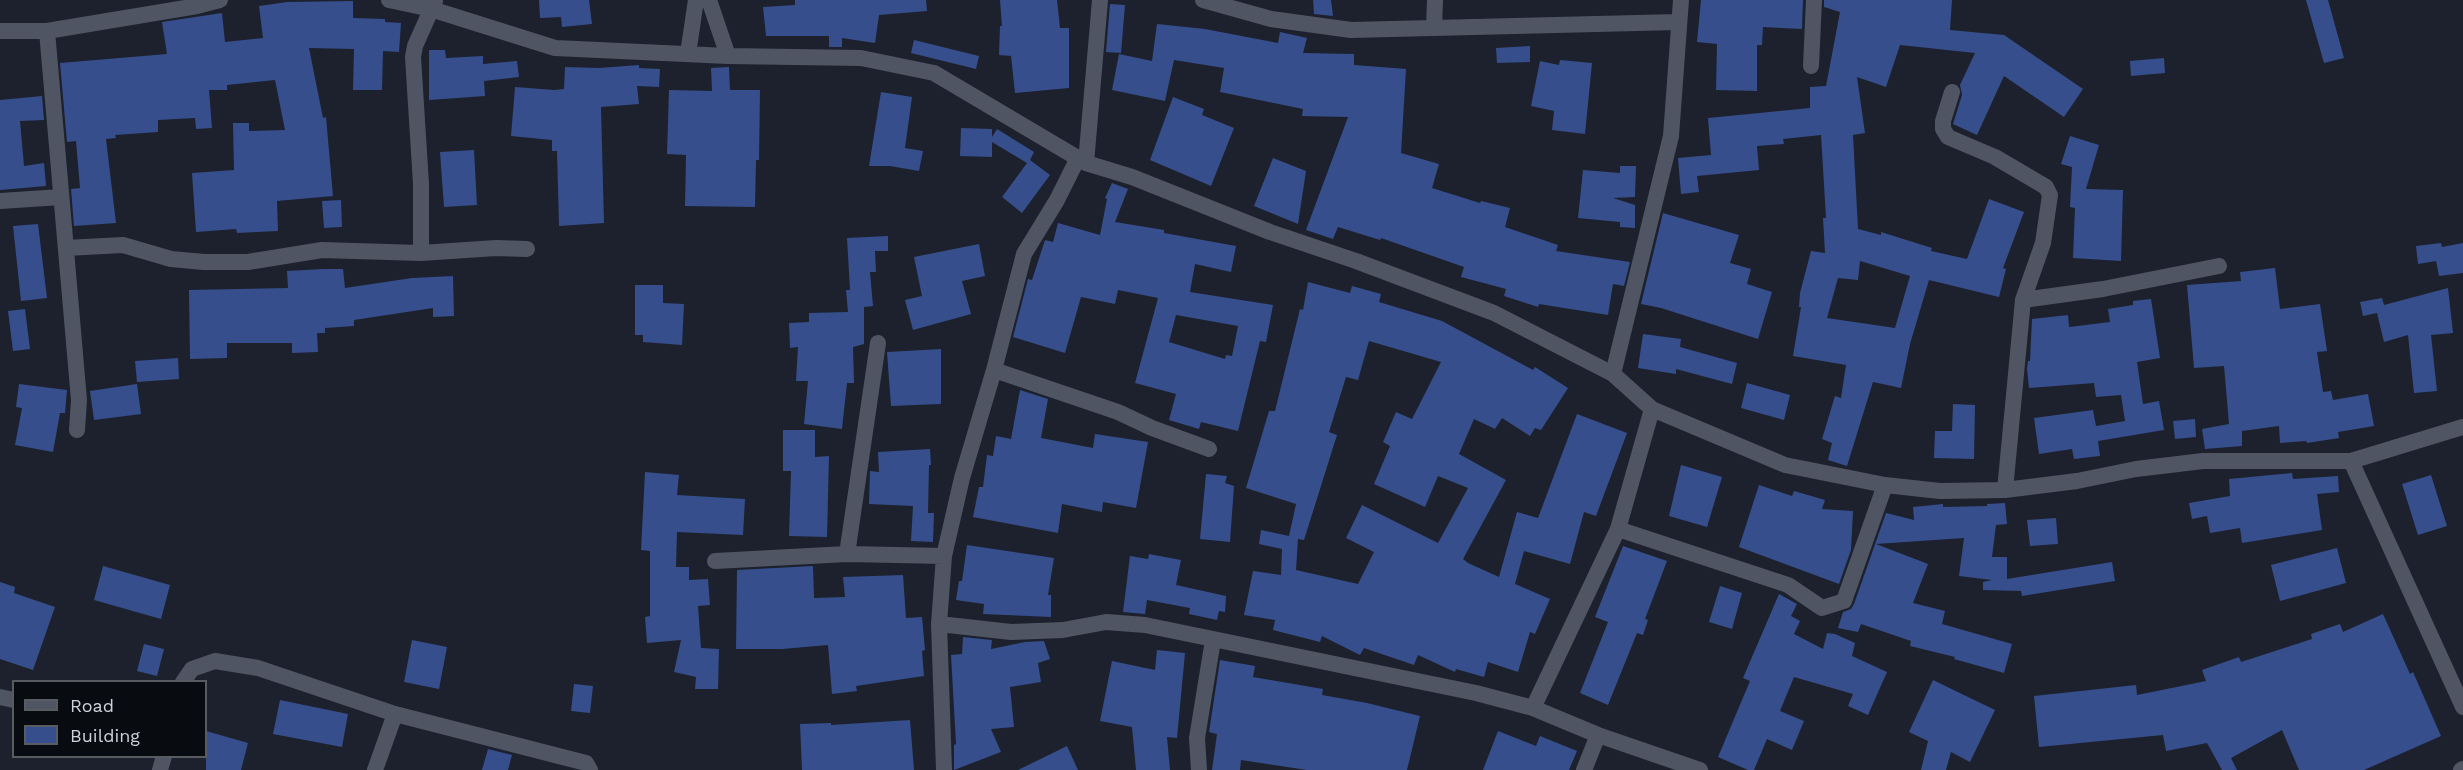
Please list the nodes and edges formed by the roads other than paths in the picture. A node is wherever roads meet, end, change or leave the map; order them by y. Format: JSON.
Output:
{"nodes":[{"id":1,"x":220,"y":0,"type":"edge"},
{"id":2,"x":389,"y":0,"type":"edge"},
{"id":3,"x":696,"y":0,"type":"edge"},
{"id":4,"x":709,"y":0,"type":"edge"},
{"id":5,"x":1100,"y":0,"type":"edge"},
{"id":6,"x":1203,"y":0,"type":"edge"},
{"id":7,"x":1435,"y":0,"type":"edge"},
{"id":8,"x":1681,"y":0,"type":"edge"},
{"id":9,"x":1814,"y":0,"type":"edge"},
{"id":10,"x":433,"y":4,"type":"edge"},
{"id":11,"x":1678,"y":22,"type":"junction"},
{"id":12,"x":1434,"y":28,"type":"junction"},
{"id":13,"x":0,"y":31,"type":"edge"},
{"id":14,"x":47,"y":31,"type":"junction"},
{"id":15,"x":688,"y":54,"type":"junction"},
{"id":16,"x":728,"y":56,"type":"junction"},
{"id":17,"x":1811,"y":66,"type":"dead end"},
{"id":18,"x":1952,"y":92,"type":"dead end"},
{"id":19,"x":1082,"y":160,"type":"junction"},
{"id":20,"x":61,"y":197,"type":"junction"},
{"id":21,"x":0,"y":201,"type":"edge"},
{"id":22,"x":66,"y":248,"type":"junction"},
{"id":23,"x":527,"y":249,"type":"dead end"},
{"id":24,"x":421,"y":253,"type":"junction"},
{"id":25,"x":2219,"y":266,"type":"dead end"},
{"id":26,"x":2023,"y":300,"type":"junction"},
{"id":27,"x":878,"y":343,"type":"dead end"},
{"id":28,"x":994,"y":370,"type":"junction"},
{"id":29,"x":1613,"y":374,"type":"junction"},
{"id":30,"x":1652,"y":410,"type":"junction"},
{"id":31,"x":2463,"y":427,"type":"edge"},
{"id":32,"x":77,"y":430,"type":"dead end"},
{"id":33,"x":1209,"y":448,"type":"dead end"},
{"id":34,"x":2351,"y":461,"type":"junction"},
{"id":35,"x":1885,"y":485,"type":"junction"},
{"id":36,"x":2005,"y":490,"type":"junction"},
{"id":37,"x":1618,"y":529,"type":"junction"},
{"id":38,"x":847,"y":554,"type":"junction"},
{"id":39,"x":944,"y":556,"type":"junction"},
{"id":40,"x":715,"y":561,"type":"dead end"},
{"id":41,"x":939,"y":624,"type":"junction"},
{"id":42,"x":1213,"y":639,"type":"junction"},
{"id":43,"x":184,"y":680,"type":"edge"},
{"id":44,"x":2463,"y":706,"type":"edge"},
{"id":45,"x":1533,"y":708,"type":"junction"},
{"id":46,"x":395,"y":714,"type":"junction"},
{"id":47,"x":1598,"y":735,"type":"junction"},
{"id":48,"x":375,"y":770,"type":"edge"},
{"id":49,"x":590,"y":770,"type":"edge"},
{"id":50,"x":944,"y":770,"type":"edge"},
{"id":51,"x":1199,"y":770,"type":"edge"},
{"id":52,"x":1584,"y":770,"type":"edge"},
{"id":53,"x":1700,"y":770,"type":"edge"}],
"edges":[{"from":1,"to":14,"type":"street"},
{"from":2,"to":10,"type":"street"},
{"from":3,"to":15,"type":"street"},
{"from":4,"to":16,"type":"street"},
{"from":5,"to":19,"type":"street"},
{"from":6,"to":12,"type":"street"},
{"from":7,"to":12,"type":"street"},
{"from":8,"to":11,"type":"street"},
{"from":9,"to":17,"type":"street"},
{"from":10,"to":15,"type":"street"},
{"from":10,"to":24,"type":"street"},
{"from":11,"to":12,"type":"street"},
{"from":11,"to":29,"type":"street"},
{"from":13,"to":14,"type":"street"},
{"from":14,"to":20,"type":"street"},
{"from":15,"to":16,"type":"street"},
{"from":16,"to":19,"type":"street"},
{"from":18,"to":26,"type":"street"},
{"from":19,"to":28,"type":"street"},
{"from":19,"to":29,"type":"street"},
{"from":20,"to":21,"type":"street"},
{"from":20,"to":22,"type":"street"},
{"from":22,"to":24,"type":"street"},
{"from":22,"to":32,"type":"street"},
{"from":23,"to":24,"type":"street"},
{"from":25,"to":26,"type":"street"},
{"from":26,"to":36,"type":"street"},
{"from":27,"to":38,"type":"street"},
{"from":28,"to":33,"type":"street"},
{"from":28,"to":39,"type":"street"},
{"from":29,"to":30,"type":"street"},
{"from":30,"to":35,"type":"street"},
{"from":30,"to":37,"type":"street"},
{"from":31,"to":34,"type":"street"},
{"from":34,"to":36,"type":"street"},
{"from":34,"to":44,"type":"street"},
{"from":35,"to":36,"type":"street"},
{"from":35,"to":37,"type":"street"},
{"from":37,"to":45,"type":"street"},
{"from":38,"to":39,"type":"street"},
{"from":38,"to":40,"type":"street"},
{"from":39,"to":41,"type":"street"},
{"from":41,"to":42,"type":"street"},
{"from":41,"to":50,"type":"street"},
{"from":42,"to":45,"type":"street"},
{"from":42,"to":51,"type":"street"},
{"from":43,"to":46,"type":"street"},
{"from":45,"to":47,"type":"street"},
{"from":46,"to":48,"type":"street"},
{"from":46,"to":49,"type":"street"},
{"from":47,"to":52,"type":"street"},
{"from":47,"to":53,"type":"street"}]}
